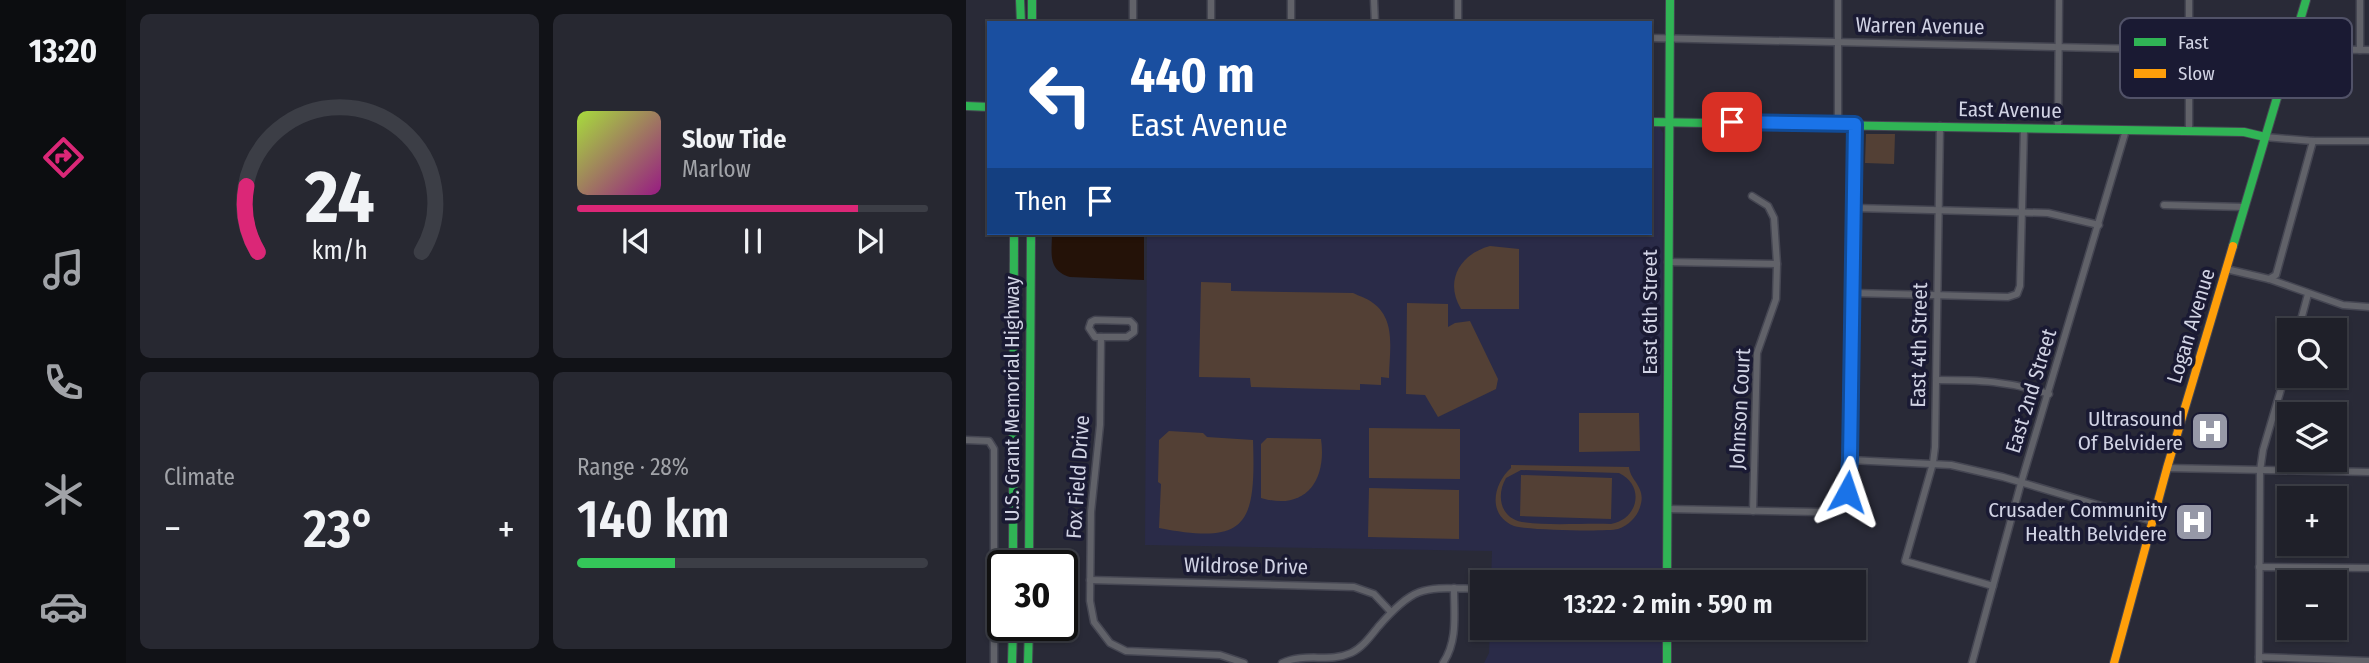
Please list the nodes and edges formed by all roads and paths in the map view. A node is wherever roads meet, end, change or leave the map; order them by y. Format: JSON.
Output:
{"nodes":[{"id":1,"x":1017,"y":0,"type":"edge"},
{"id":2,"x":1032,"y":0,"type":"edge"},
{"id":3,"x":1133,"y":0,"type":"edge"},
{"id":4,"x":1211,"y":0,"type":"edge"},
{"id":5,"x":1292,"y":0,"type":"edge"},
{"id":6,"x":1374,"y":0,"type":"edge"},
{"id":7,"x":1458,"y":0,"type":"edge"},
{"id":8,"x":1670,"y":0,"type":"edge"},
{"id":9,"x":1838,"y":0,"type":"edge"},
{"id":10,"x":2059,"y":0,"type":"edge"},
{"id":11,"x":2189,"y":0,"type":"edge"},
{"id":12,"x":2306,"y":0,"type":"edge"},
{"id":13,"x":2360,"y":0,"type":"edge"},
{"id":14,"x":2189,"y":18,"type":"edge"},
{"id":15,"x":2300,"y":18,"type":"edge"},
{"id":16,"x":1015,"y":21,"type":"edge"},
{"id":17,"x":1021,"y":21,"type":"edge"},
{"id":18,"x":1032,"y":21,"type":"edge"},
{"id":19,"x":1133,"y":21,"type":"edge"},
{"id":20,"x":1211,"y":21,"type":"edge"},
{"id":21,"x":1291,"y":21,"type":"edge"},
{"id":22,"x":1375,"y":21,"type":"edge"},
{"id":23,"x":1458,"y":21,"type":"edge"},
{"id":24,"x":1652,"y":38,"type":"edge"},
{"id":25,"x":1670,"y":38,"type":"junction"},
{"id":26,"x":1838,"y":42,"type":"junction"},
{"id":27,"x":2060,"y":48,"type":"junction"},
{"id":28,"x":2120,"y":49,"type":"edge"},
{"id":29,"x":2352,"y":50,"type":"edge"},
{"id":30,"x":2360,"y":50,"type":"junction"},
{"id":31,"x":2369,"y":50,"type":"edge"},
{"id":32,"x":2189,"y":98,"type":"edge"},
{"id":33,"x":2277,"y":98,"type":"edge"},
{"id":34,"x":966,"y":106,"type":"edge"},
{"id":35,"x":985,"y":107,"type":"edge"},
{"id":36,"x":1652,"y":122,"type":"edge"},
{"id":37,"x":1668,"y":122,"type":"junction"},
{"id":38,"x":1838,"y":124,"type":"junction"},
{"id":39,"x":1855,"y":124,"type":"junction"},
{"id":40,"x":1940,"y":126,"type":"junction"},
{"id":41,"x":2024,"y":129,"type":"junction"},
{"id":42,"x":2058,"y":129,"type":"junction"},
{"id":43,"x":2126,"y":130,"type":"junction"},
{"id":44,"x":2189,"y":131,"type":"junction"},
{"id":45,"x":2265,"y":137,"type":"junction"},
{"id":46,"x":2313,"y":141,"type":"junction"},
{"id":47,"x":2369,"y":141,"type":"edge"},
{"id":48,"x":1752,"y":196,"type":"dead end"},
{"id":49,"x":2164,"y":205,"type":"dead end"},
{"id":50,"x":1855,"y":208,"type":"junction"},
{"id":51,"x":2244,"y":208,"type":"junction"},
{"id":52,"x":1939,"y":211,"type":"junction"},
{"id":53,"x":2021,"y":212,"type":"junction"},
{"id":54,"x":2099,"y":225,"type":"junction"},
{"id":55,"x":1014,"y":235,"type":"edge"},
{"id":56,"x":1031,"y":235,"type":"edge"},
{"id":57,"x":1668,"y":262,"type":"junction"},
{"id":58,"x":1777,"y":264,"type":"junction"},
{"id":59,"x":2226,"y":269,"type":"junction"},
{"id":60,"x":2269,"y":279,"type":"junction"},
{"id":61,"x":1853,"y":293,"type":"junction"},
{"id":62,"x":2308,"y":294,"type":"junction"},
{"id":63,"x":1937,"y":295,"type":"junction"},
{"id":64,"x":2369,"y":307,"type":"edge"},
{"id":65,"x":2302,"y":318,"type":"edge"},
{"id":66,"x":1101,"y":337,"type":"junction"},
{"id":67,"x":1937,"y":380,"type":"junction"},
{"id":68,"x":2281,"y":388,"type":"edge"},
{"id":69,"x":2049,"y":394,"type":"junction"},
{"id":70,"x":966,"y":440,"type":"edge"},
{"id":71,"x":1850,"y":460,"type":"junction"},
{"id":72,"x":1933,"y":463,"type":"junction"},
{"id":73,"x":2167,"y":468,"type":"junction"},
{"id":74,"x":2260,"y":471,"type":"junction"},
{"id":75,"x":2369,"y":472,"type":"edge"},
{"id":76,"x":2021,"y":483,"type":"junction"},
{"id":77,"x":1668,"y":509,"type":"junction"},
{"id":78,"x":1754,"y":511,"type":"junction"},
{"id":79,"x":2152,"y":521,"type":"junction"},
{"id":80,"x":1013,"y":550,"type":"edge"},
{"id":81,"x":1029,"y":550,"type":"edge"},
{"id":82,"x":2259,"y":567,"type":"junction"},
{"id":83,"x":2369,"y":568,"type":"edge"},
{"id":84,"x":1667,"y":570,"type":"edge"},
{"id":85,"x":1090,"y":580,"type":"junction"},
{"id":86,"x":1993,"y":586,"type":"junction"},
{"id":87,"x":1454,"y":588,"type":"junction"},
{"id":88,"x":1470,"y":589,"type":"edge"},
{"id":89,"x":1391,"y":612,"type":"junction"},
{"id":90,"x":1667,"y":640,"type":"edge"},
{"id":91,"x":1013,"y":641,"type":"edge"},
{"id":92,"x":1029,"y":641,"type":"edge"},
{"id":93,"x":2259,"y":660,"type":"edge"},
{"id":94,"x":2369,"y":661,"type":"edge"},
{"id":95,"x":994,"y":663,"type":"edge"},
{"id":96,"x":1013,"y":663,"type":"edge"},
{"id":97,"x":1028,"y":663,"type":"edge"},
{"id":98,"x":1244,"y":663,"type":"edge"},
{"id":99,"x":1282,"y":663,"type":"edge"},
{"id":100,"x":1443,"y":663,"type":"edge"},
{"id":101,"x":1667,"y":663,"type":"edge"},
{"id":102,"x":1972,"y":663,"type":"edge"},
{"id":103,"x":2114,"y":663,"type":"edge"}],
"edges":[{"from":1,"to":16,"type":"main road"},
{"from":1,"to":17,"type":"main road"},
{"from":2,"to":18,"type":"main road"},
{"from":3,"to":19,"type":"street"},
{"from":4,"to":20,"type":"street"},
{"from":5,"to":21,"type":"street"},
{"from":6,"to":22,"type":"street"},
{"from":7,"to":23,"type":"street"},
{"from":8,"to":25,"type":"main road","name":"East 6th Street"},
{"from":9,"to":26,"type":"street"},
{"from":10,"to":27,"type":"street"},
{"from":11,"to":14,"type":"street"},
{"from":12,"to":15,"type":"main road","name":"Logan Avenue"},
{"from":13,"to":30,"type":"street"},
{"from":24,"to":25,"type":"street","name":"Warren Avenue"},
{"from":25,"to":26,"type":"street","name":"Warren Avenue"},
{"from":25,"to":37,"type":"main road","name":"East 6th Street"},
{"from":26,"to":27,"type":"street","name":"Warren Avenue"},
{"from":26,"to":38,"type":"street"},
{"from":27,"to":28,"type":"street","name":"Warren Avenue"},
{"from":27,"to":42,"type":"street"},
{"from":29,"to":30,"type":"street"},
{"from":30,"to":31,"type":"street"},
{"from":32,"to":44,"type":"street"},
{"from":33,"to":45,"type":"main road","name":"Logan Avenue"},
{"from":34,"to":35,"type":"main road"},
{"from":36,"to":37,"type":"main road","name":"East Avenue"},
{"from":37,"to":38,"type":"main road","name":"East Avenue"},
{"from":37,"to":57,"type":"main road","name":"East 6th Street"},
{"from":38,"to":39,"type":"main road","name":"East Avenue"},
{"from":39,"to":40,"type":"main road","name":"East Avenue"},
{"from":39,"to":50,"type":"street"},
{"from":40,"to":41,"type":"main road","name":"East Avenue"},
{"from":40,"to":52,"type":"street","name":"East 4th Street"},
{"from":41,"to":42,"type":"main road","name":"East Avenue"},
{"from":41,"to":53,"type":"street"},
{"from":42,"to":43,"type":"main road","name":"East Avenue"},
{"from":43,"to":44,"type":"main road","name":"East Avenue"},
{"from":43,"to":54,"type":"street","name":"East 2nd Street"},
{"from":44,"to":45,"type":"main road","name":"East Avenue"},
{"from":45,"to":46,"type":"street","name":"East Avenue"},
{"from":45,"to":51,"type":"main road","name":"Logan Avenue"},
{"from":46,"to":47,"type":"street","name":"East Avenue"},
{"from":46,"to":60,"type":"street"},
{"from":48,"to":58,"type":"street","name":"Johnson Court"},
{"from":49,"to":51,"type":"street"},
{"from":50,"to":52,"type":"street"},
{"from":50,"to":61,"type":"street"},
{"from":51,"to":59,"type":"main road","name":"Logan Avenue"},
{"from":52,"to":53,"type":"street"},
{"from":52,"to":63,"type":"street","name":"East 4th Street"},
{"from":53,"to":54,"type":"street"},
{"from":53,"to":63,"type":"street"},
{"from":54,"to":69,"type":"street","name":"East 2nd Street"},
{"from":55,"to":80,"type":"main road","name":"U.S. Grant Memorial Highway"},
{"from":56,"to":81,"type":"main road","name":"U.S. Grant Memorial Highway"},
{"from":57,"to":58,"type":"street"},
{"from":57,"to":77,"type":"main road","name":"East 6th Street"},
{"from":58,"to":78,"type":"street","name":"Johnson Court"},
{"from":59,"to":60,"type":"street"},
{"from":59,"to":73,"type":"main road","name":"Logan Avenue"},
{"from":60,"to":62,"type":"street"},
{"from":61,"to":63,"type":"street"},
{"from":61,"to":71,"type":"street"},
{"from":62,"to":64,"type":"street"},
{"from":62,"to":65,"type":"street"},
{"from":63,"to":67,"type":"street","name":"East 4th Street"},
{"from":66,"to":66,"type":"street","name":"Fox Field Drive"},
{"from":66,"to":85,"type":"street","name":"Fox Field Drive"},
{"from":67,"to":69,"type":"street"},
{"from":67,"to":72,"type":"street","name":"East 4th Street"},
{"from":68,"to":74,"type":"street"},
{"from":69,"to":76,"type":"street","name":"East 2nd Street"},
{"from":70,"to":95,"type":"street"},
{"from":71,"to":72,"type":"street"},
{"from":71,"to":78,"type":"street"},
{"from":72,"to":76,"type":"street"},
{"from":72,"to":86,"type":"street","name":"East 4th Street"},
{"from":73,"to":74,"type":"street"},
{"from":73,"to":79,"type":"main road","name":"Logan Avenue"},
{"from":74,"to":75,"type":"street"},
{"from":74,"to":82,"type":"street"},
{"from":76,"to":79,"type":"street"},
{"from":76,"to":86,"type":"street","name":"East 2nd Street"},
{"from":77,"to":78,"type":"street"},
{"from":77,"to":84,"type":"main road","name":"East 6th Street"},
{"from":79,"to":103,"type":"main road","name":"Logan Avenue"},
{"from":82,"to":83,"type":"street"},
{"from":82,"to":93,"type":"street"},
{"from":85,"to":89,"type":"street","name":"Wildrose Drive"},
{"from":85,"to":98,"type":"street","name":"Fox Field Drive"},
{"from":86,"to":102,"type":"street","name":"East 2nd Street"},
{"from":87,"to":88,"type":"street"},
{"from":87,"to":89,"type":"street"},
{"from":87,"to":100,"type":"street"},
{"from":89,"to":99,"type":"street"},
{"from":90,"to":101,"type":"main road"},
{"from":91,"to":96,"type":"main road"},
{"from":92,"to":97,"type":"main road"},
{"from":93,"to":94,"type":"street"}]}
